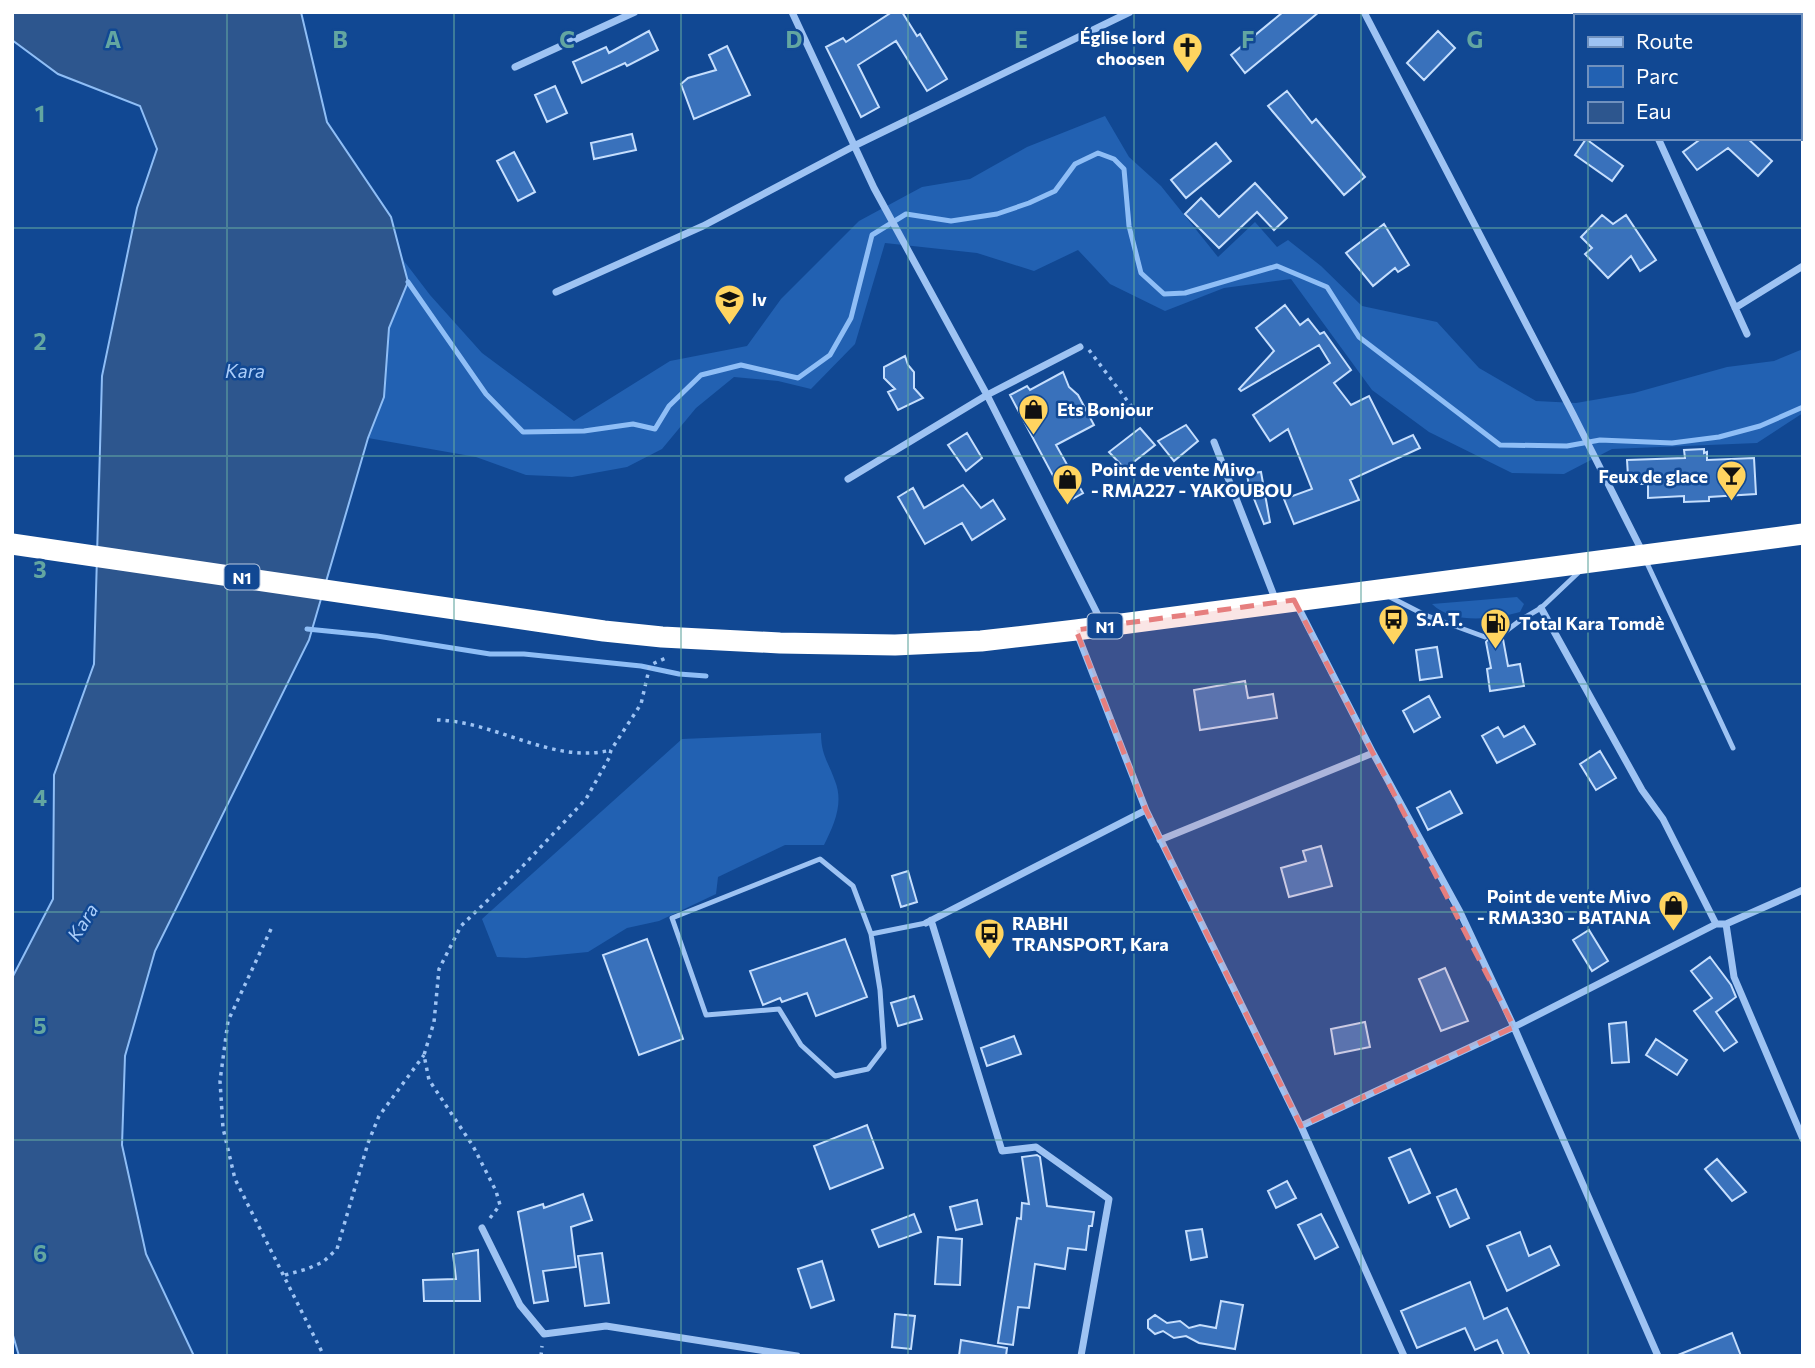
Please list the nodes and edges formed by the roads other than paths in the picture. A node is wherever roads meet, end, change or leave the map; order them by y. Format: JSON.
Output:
{"nodes":[{"id":1,"x":635,"y":12,"type":"edge"},
{"id":2,"x":792,"y":12,"type":"edge"},
{"id":3,"x":1130,"y":12,"type":"edge"},
{"id":4,"x":1364,"y":12,"type":"edge"},
{"id":5,"x":515,"y":66,"type":"dead end"},
{"id":6,"x":1659,"y":140,"type":"edge"},
{"id":7,"x":856,"y":145,"type":"junction"},
{"id":8,"x":1803,"y":266,"type":"edge"},
{"id":9,"x":556,"y":292,"type":"dead end"},
{"id":10,"x":1735,"y":308,"type":"junction"},
{"id":11,"x":1747,"y":334,"type":"dead end"},
{"id":12,"x":1080,"y":347,"type":"road end"},
{"id":13,"x":987,"y":395,"type":"junction"},
{"id":14,"x":1214,"y":442,"type":"dead end"},
{"id":15,"x":848,"y":479,"type":"dead end"},
{"id":16,"x":1803,"y":534,"type":"edge"},
{"id":17,"x":12,"y":544,"type":"edge"},
{"id":18,"x":1643,"y":555,"type":"junction"},
{"id":19,"x":1590,"y":562,"type":"junction"},
{"id":20,"x":1375,"y":589,"type":"junction"},
{"id":21,"x":1285,"y":601,"type":"junction"},
{"id":22,"x":1541,"y":608,"type":"junction"},
{"id":23,"x":1104,"y":626,"type":"junction"},
{"id":24,"x":1076,"y":630,"type":"junction"},
{"id":25,"x":1502,"y":634,"type":"dead end"},
{"id":26,"x":1485,"y":637,"type":"dead end"},
{"id":27,"x":1733,"y":748,"type":"dead end"},
{"id":28,"x":1373,"y":753,"type":"junction"},
{"id":29,"x":1146,"y":810,"type":"junction"},
{"id":30,"x":1160,"y":840,"type":"junction"},
{"id":31,"x":1803,"y":890,"type":"edge"},
{"id":32,"x":928,"y":922,"type":"junction"},
{"id":33,"x":1716,"y":924,"type":"junction"},
{"id":34,"x":1726,"y":924,"type":"junction"},
{"id":35,"x":871,"y":934,"type":"junction"},
{"id":36,"x":1514,"y":1027,"type":"junction"},
{"id":37,"x":1301,"y":1126,"type":"junction"},
{"id":38,"x":1803,"y":1139,"type":"edge"},
{"id":39,"x":482,"y":1228,"type":"road end"},
{"id":40,"x":797,"y":1356,"type":"edge"},
{"id":41,"x":1081,"y":1356,"type":"edge"},
{"id":42,"x":1404,"y":1356,"type":"edge"},
{"id":43,"x":1658,"y":1356,"type":"edge"}],
"edges":[{"from":1,"to":5,"type":"street"},
{"from":2,"to":7,"type":"street"},
{"from":3,"to":7,"type":"street"},
{"from":4,"to":18,"type":"street"},
{"from":6,"to":10,"type":"street"},
{"from":7,"to":9,"type":"street"},
{"from":7,"to":13,"type":"street"},
{"from":8,"to":10,"type":"street"},
{"from":10,"to":11,"type":"street"},
{"from":12,"to":13,"type":"street"},
{"from":13,"to":15,"type":"street"},
{"from":13,"to":23,"type":"street"},
{"from":14,"to":21,"type":"street"},
{"from":16,"to":18,"type":"highway","number":"N1"},
{"from":17,"to":24,"type":"highway","number":"N1"},
{"from":18,"to":19,"type":"highway","number":"N1"},
{"from":18,"to":27,"type":"lane"},
{"from":19,"to":20,"type":"highway","number":"N1"},
{"from":19,"to":22,"type":"lane"},
{"from":20,"to":21,"type":"highway","number":"N1"},
{"from":20,"to":26,"type":"lane"},
{"from":21,"to":23,"type":"highway","number":"N1"},
{"from":21,"to":28,"type":"street"},
{"from":22,"to":25,"type":"lane"},
{"from":22,"to":33,"type":"street"},
{"from":23,"to":24,"type":"highway","number":"N1"},
{"from":24,"to":29,"type":"street"},
{"from":28,"to":30,"type":"street"},
{"from":28,"to":36,"type":"street"},
{"from":29,"to":30,"type":"street"},
{"from":29,"to":32,"type":"street"},
{"from":30,"to":37,"type":"street"},
{"from":31,"to":34,"type":"street"},
{"from":32,"to":35,"type":"lane"},
{"from":32,"to":41,"type":"street"},
{"from":33,"to":34,"type":"street"},
{"from":33,"to":36,"type":"street"},
{"from":34,"to":38,"type":"street"},
{"from":35,"to":35,"type":"lane"},
{"from":36,"to":37,"type":"street"},
{"from":36,"to":43,"type":"street"},
{"from":37,"to":42,"type":"street"},
{"from":39,"to":40,"type":"street"}]}
